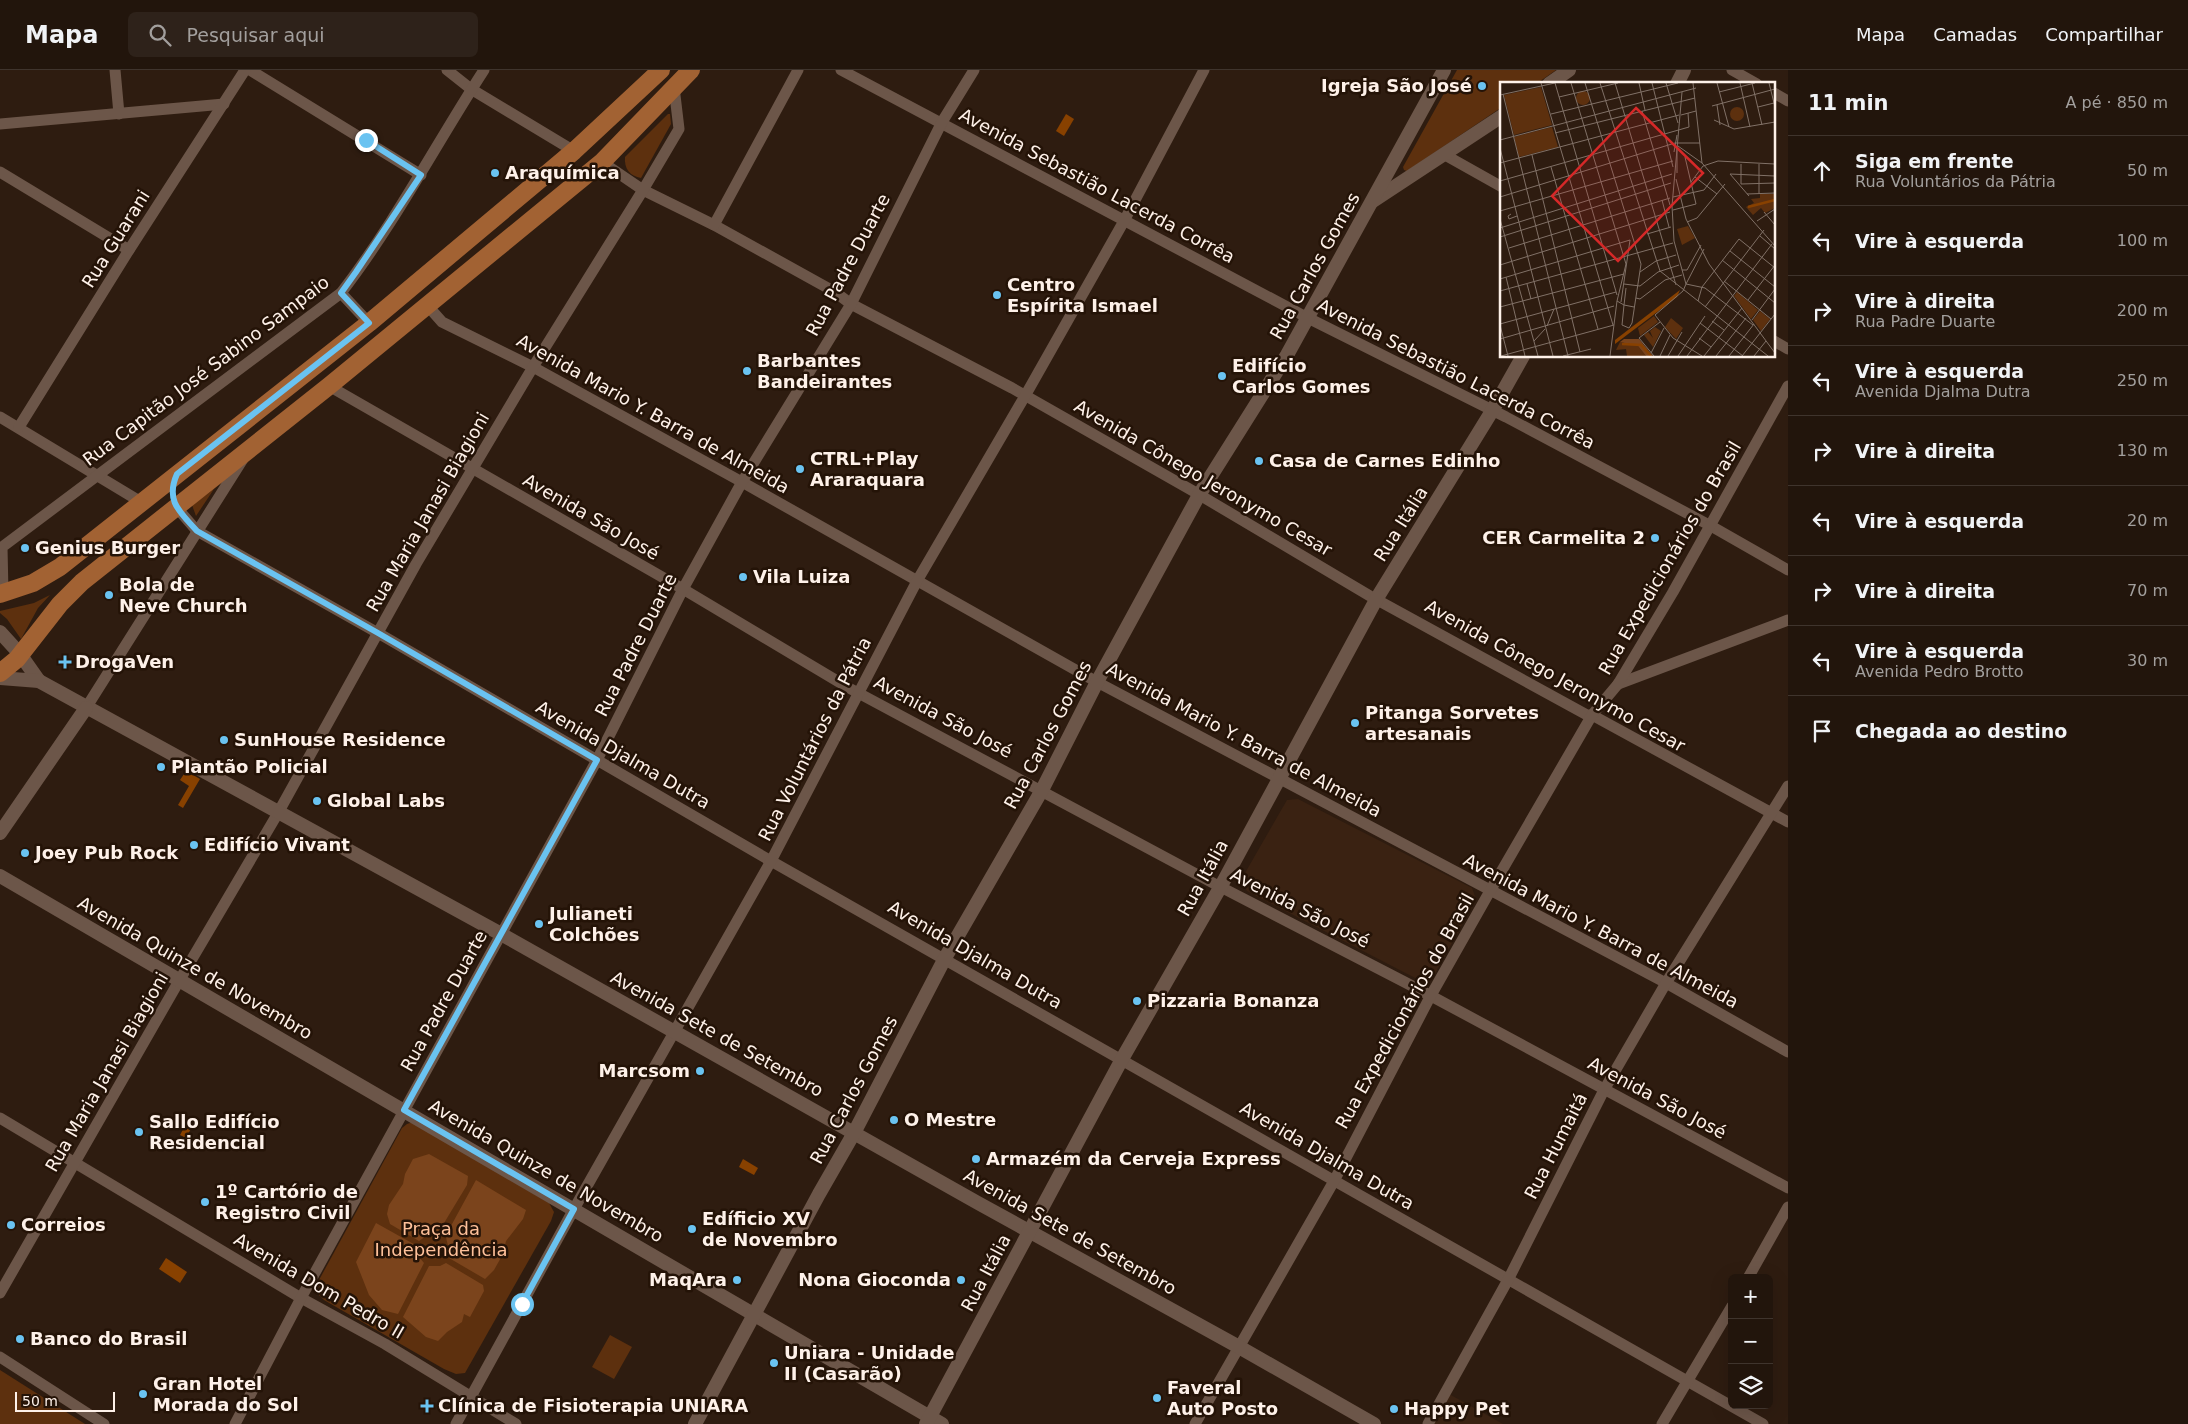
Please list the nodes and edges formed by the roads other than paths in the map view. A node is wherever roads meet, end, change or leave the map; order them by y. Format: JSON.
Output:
{"nodes":[{"id":1,"x":115,"y":70,"type":"edge"},
{"id":2,"x":245,"y":70,"type":"edge"},
{"id":3,"x":250,"y":70,"type":"edge"},
{"id":4,"x":447,"y":70,"type":"edge"},
{"id":5,"x":484,"y":70,"type":"edge"},
{"id":6,"x":661,"y":70,"type":"edge"},
{"id":7,"x":691,"y":70,"type":"edge"},
{"id":8,"x":798,"y":70,"type":"edge"},
{"id":9,"x":841,"y":70,"type":"edge"},
{"id":10,"x":974,"y":70,"type":"edge"},
{"id":11,"x":1204,"y":70,"type":"edge"},
{"id":12,"x":1444,"y":70,"type":"edge"},
{"id":13,"x":1569,"y":70,"type":"edge"},
{"id":14,"x":1684,"y":70,"type":"edge"},
{"id":15,"x":1732,"y":70,"type":"edge"},
{"id":16,"x":1552,"y":82,"type":"edge"},
{"id":17,"x":1678,"y":82,"type":"edge"},
{"id":18,"x":1753,"y":82,"type":"edge"},
{"id":19,"x":674,"y":87,"type":"junction"},
{"id":20,"x":471,"y":90,"type":"junction"},
{"id":21,"x":1776,"y":94,"type":"edge"},
{"id":22,"x":1788,"y":101,"type":"edge"},
{"id":23,"x":224,"y":104,"type":"junction"},
{"id":24,"x":119,"y":114,"type":"junction"},
{"id":25,"x":1500,"y":117,"type":"edge"},
{"id":26,"x":942,"y":122,"type":"junction"},
{"id":27,"x":0,"y":124,"type":"edge"},
{"id":28,"x":574,"y":151,"type":"junction"},
{"id":29,"x":1445,"y":155,"type":"junction"},
{"id":30,"x":602,"y":162,"type":"junction"},
{"id":31,"x":0,"y":172,"type":"edge"},
{"id":32,"x":421,"y":175,"type":"junction"},
{"id":33,"x":1500,"y":186,"type":"edge"},
{"id":34,"x":644,"y":190,"type":"junction"},
{"id":35,"x":1370,"y":202,"type":"junction"},
{"id":36,"x":1124,"y":221,"type":"junction"},
{"id":37,"x":714,"y":225,"type":"junction"},
{"id":38,"x":129,"y":250,"type":"junction"},
{"id":39,"x":341,"y":293,"type":"junction"},
{"id":40,"x":851,"y":304,"type":"junction"},
{"id":41,"x":427,"y":305,"type":"junction"},
{"id":42,"x":1308,"y":318,"type":"junction"},
{"id":43,"x":369,"y":323,"type":"junction"},
{"id":44,"x":1776,"y":342,"type":"edge"},
{"id":45,"x":1788,"y":349,"type":"edge"},
{"id":46,"x":1522,"y":358,"type":"edge"},
{"id":47,"x":532,"y":367,"type":"junction"},
{"id":48,"x":329,"y":386,"type":"junction"},
{"id":49,"x":1788,"y":386,"type":"edge"},
{"id":50,"x":1025,"y":396,"type":"junction"},
{"id":51,"x":1492,"y":411,"type":"junction"},
{"id":52,"x":0,"y":417,"type":"edge"},
{"id":53,"x":19,"y":427,"type":"junction"},
{"id":54,"x":251,"y":447,"type":"junction"},
{"id":55,"x":472,"y":470,"type":"junction"},
{"id":56,"x":177,"y":474,"type":"junction"},
{"id":57,"x":98,"y":475,"type":"junction"},
{"id":58,"x":742,"y":482,"type":"junction"},
{"id":59,"x":1199,"y":495,"type":"junction"},
{"id":60,"x":141,"y":502,"type":"junction"},
{"id":61,"x":177,"y":508,"type":"junction"},
{"id":62,"x":1712,"y":526,"type":"junction"},
{"id":63,"x":197,"y":531,"type":"junction"},
{"id":64,"x":1,"y":549,"type":"edge"},
{"id":65,"x":1788,"y":570,"type":"edge"},
{"id":66,"x":917,"y":581,"type":"junction"},
{"id":67,"x":683,"y":589,"type":"junction"},
{"id":68,"x":1,"y":594,"type":"edge"},
{"id":69,"x":1377,"y":598,"type":"junction"},
{"id":70,"x":1788,"y":620,"type":"edge"},
{"id":71,"x":0,"y":632,"type":"edge"},
{"id":72,"x":378,"y":633,"type":"junction"},
{"id":73,"x":20,"y":654,"type":"junction"},
{"id":74,"x":0,"y":673,"type":"edge"},
{"id":75,"x":0,"y":678,"type":"edge"},
{"id":76,"x":39,"y":682,"type":"junction"},
{"id":77,"x":1097,"y":682,"type":"junction"},
{"id":78,"x":1618,"y":684,"type":"junction"},
{"id":79,"x":858,"y":692,"type":"junction"},
{"id":80,"x":86,"y":708,"type":"junction"},
{"id":81,"x":1592,"y":716,"type":"junction"},
{"id":82,"x":597,"y":760,"type":"junction"},
{"id":83,"x":1280,"y":778,"type":"junction"},
{"id":84,"x":1788,"y":786,"type":"edge"},
{"id":85,"x":1042,"y":790,"type":"junction"},
{"id":86,"x":278,"y":813,"type":"junction"},
{"id":87,"x":1772,"y":814,"type":"junction"},
{"id":88,"x":1788,"y":822,"type":"edge"},
{"id":89,"x":0,"y":833,"type":"edge"},
{"id":90,"x":771,"y":861,"type":"junction"},
{"id":91,"x":0,"y":876,"type":"edge"},
{"id":92,"x":1221,"y":886,"type":"junction"},
{"id":93,"x":1490,"y":891,"type":"junction"},
{"id":94,"x":501,"y":934,"type":"junction"},
{"id":95,"x":945,"y":958,"type":"junction"},
{"id":96,"x":179,"y":981,"type":"junction"},
{"id":97,"x":1666,"y":983,"type":"junction"},
{"id":98,"x":1430,"y":997,"type":"junction"},
{"id":99,"x":675,"y":1030,"type":"junction"},
{"id":100,"x":1788,"y":1052,"type":"edge"},
{"id":101,"x":1122,"y":1059,"type":"junction"},
{"id":102,"x":1604,"y":1090,"type":"junction"},
{"id":103,"x":404,"y":1110,"type":"junction"},
{"id":104,"x":0,"y":1118,"type":"edge"},
{"id":105,"x":854,"y":1133,"type":"junction"},
{"id":106,"x":76,"y":1163,"type":"junction"},
{"id":107,"x":1334,"y":1180,"type":"junction"},
{"id":108,"x":1788,"y":1188,"type":"edge"},
{"id":109,"x":1788,"y":1207,"type":"edge"},
{"id":110,"x":574,"y":1209,"type":"junction"},
{"id":111,"x":1029,"y":1231,"type":"junction"},
{"id":112,"x":1750,"y":1274,"type":"edge"},
{"id":113,"x":1508,"y":1278,"type":"junction"},
{"id":114,"x":0,"y":1293,"type":"edge"},
{"id":115,"x":301,"y":1298,"type":"junction"},
{"id":116,"x":1728,"y":1313,"type":"edge"},
{"id":117,"x":754,"y":1314,"type":"junction"},
{"id":118,"x":1239,"y":1346,"type":"junction"},
{"id":119,"x":0,"y":1357,"type":"edge"},
{"id":120,"x":1688,"y":1382,"type":"junction"},
{"id":121,"x":472,"y":1396,"type":"junction"},
{"id":122,"x":932,"y":1422,"type":"edge"},
{"id":123,"x":104,"y":1424,"type":"edge"},
{"id":124,"x":235,"y":1424,"type":"edge"},
{"id":125,"x":456,"y":1424,"type":"edge"},
{"id":126,"x":516,"y":1424,"type":"edge"},
{"id":127,"x":695,"y":1424,"type":"edge"},
{"id":128,"x":1195,"y":1424,"type":"edge"},
{"id":129,"x":1374,"y":1424,"type":"edge"},
{"id":130,"x":1428,"y":1424,"type":"edge"},
{"id":131,"x":1662,"y":1424,"type":"edge"},
{"id":132,"x":1762,"y":1424,"type":"edge"}],
"edges":[{"from":1,"to":24,"type":"street"},
{"from":2,"to":23,"type":"street","name":"Rua Guarani"},
{"from":3,"to":32,"type":"street"},
{"from":4,"to":20,"type":"street"},
{"from":5,"to":20,"type":"street","name":"Rua Capitão José Sabino Sampaio"},
{"from":6,"to":28,"type":"main road"},
{"from":7,"to":19,"type":"main road"},
{"from":8,"to":37,"type":"street"},
{"from":9,"to":26,"type":"street","name":"Avenida Sebastião Lacerda Corrêa"},
{"from":10,"to":26,"type":"street","name":"Rua Padre Duarte"},
{"from":11,"to":36,"type":"street","name":"Rua Voluntários da Pátria"},
{"from":12,"to":35,"type":"street","name":"Rua Carlos Gomes"},
{"from":13,"to":16,"type":"street"},
{"from":14,"to":17,"type":"street"},
{"from":15,"to":18,"type":"street"},
{"from":19,"to":30,"type":"main road"},
{"from":19,"to":34,"type":"street","name":"Rua Maria Janasi Biagioni"},
{"from":20,"to":28,"type":"street"},
{"from":20,"to":32,"type":"street","name":"Rua Capitão José Sabino Sampaio"},
{"from":21,"to":22,"type":"street"},
{"from":23,"to":24,"type":"street"},
{"from":23,"to":38,"type":"street","name":"Rua Guarani"},
{"from":24,"to":27,"type":"street"},
{"from":25,"to":29,"type":"street"},
{"from":26,"to":36,"type":"street","name":"Avenida Sebastião Lacerda Corrêa"},
{"from":26,"to":40,"type":"street","name":"Rua Padre Duarte"},
{"from":28,"to":43,"type":"main road"},
{"from":29,"to":33,"type":"street"},
{"from":29,"to":35,"type":"street"},
{"from":30,"to":34,"type":"street","name":"Avenida Cônego Jeronymo Cesar"},
{"from":30,"to":41,"type":"main road"},
{"from":31,"to":38,"type":"street"},
{"from":32,"to":39,"type":"street","name":"Rua Capitão José Sabino Sampaio"},
{"from":34,"to":37,"type":"street","name":"Avenida Cônego Jeronymo Cesar"},
{"from":34,"to":47,"type":"street","name":"Rua Maria Janasi Biagioni"},
{"from":35,"to":42,"type":"street","name":"Rua Carlos Gomes"},
{"from":36,"to":42,"type":"street","name":"Avenida Sebastião Lacerda Corrêa"},
{"from":36,"to":50,"type":"street","name":"Rua Voluntários da Pátria"},
{"from":37,"to":40,"type":"street","name":"Avenida Cônego Jeronymo Cesar"},
{"from":38,"to":53,"type":"street","name":"Rua Guarani"},
{"from":39,"to":43,"type":"street"},
{"from":39,"to":57,"type":"street","name":"Rua Capitão José Sabino Sampaio"},
{"from":40,"to":50,"type":"street","name":"Avenida Cônego Jeronymo Cesar"},
{"from":40,"to":58,"type":"street","name":"Rua Padre Duarte"},
{"from":41,"to":47,"type":"street","name":"Avenida Mario Y. Barra de Almeida"},
{"from":41,"to":48,"type":"main road"},
{"from":42,"to":51,"type":"street","name":"Avenida Sebastião Lacerda Corrêa"},
{"from":42,"to":59,"type":"street","name":"Rua Carlos Gomes"},
{"from":43,"to":56,"type":"main road"},
{"from":44,"to":45,"type":"street"},
{"from":46,"to":51,"type":"street","name":"Rua Itália"},
{"from":47,"to":55,"type":"street","name":"Rua Maria Janasi Biagioni"},
{"from":47,"to":58,"type":"street","name":"Avenida Mario Y. Barra de Almeida"},
{"from":48,"to":54,"type":"main road"},
{"from":48,"to":55,"type":"street","name":"Avenida São José"},
{"from":49,"to":62,"type":"street","name":"Rua Expedicionários do Brasil"},
{"from":50,"to":59,"type":"street","name":"Avenida Cônego Jeronymo Cesar"},
{"from":50,"to":66,"type":"street","name":"Rua Voluntários da Pátria"},
{"from":51,"to":62,"type":"street","name":"Avenida Sebastião Lacerda Corrêa"},
{"from":51,"to":69,"type":"street","name":"Rua Itália"},
{"from":52,"to":53,"type":"street"},
{"from":53,"to":57,"type":"street"},
{"from":54,"to":61,"type":"main road"},
{"from":54,"to":63,"type":"street"},
{"from":55,"to":67,"type":"street","name":"Avenida São José"},
{"from":55,"to":72,"type":"street","name":"Rua Maria Janasi Biagioni"},
{"from":56,"to":60,"type":"main road"},
{"from":56,"to":61,"type":"main road"},
{"from":57,"to":60,"type":"street"},
{"from":57,"to":64,"type":"street","name":"Rua Capitão José Sabino Sampaio"},
{"from":58,"to":66,"type":"street","name":"Avenida Mario Y. Barra de Almeida"},
{"from":58,"to":67,"type":"street","name":"Rua Padre Duarte"},
{"from":59,"to":69,"type":"street","name":"Avenida Cônego Jeronymo Cesar"},
{"from":59,"to":77,"type":"street","name":"Rua Carlos Gomes"},
{"from":60,"to":68,"type":"main road"},
{"from":61,"to":63,"type":"street","name":"Avenida Djalma Dutra"},
{"from":61,"to":73,"type":"main road"},
{"from":62,"to":65,"type":"street","name":"Avenida Sebastião Lacerda Corrêa"},
{"from":62,"to":78,"type":"street","name":"Rua Expedicionários do Brasil"},
{"from":63,"to":72,"type":"street","name":"Avenida Djalma Dutra"},
{"from":63,"to":80,"type":"street"},
{"from":64,"to":68,"type":"street","name":"Rua Capitão José Sabino Sampaio"},
{"from":66,"to":77,"type":"street","name":"Avenida Mario Y. Barra de Almeida"},
{"from":66,"to":79,"type":"street","name":"Rua Voluntários da Pátria"},
{"from":67,"to":79,"type":"street","name":"Avenida São José"},
{"from":67,"to":82,"type":"street","name":"Rua Padre Duarte"},
{"from":69,"to":81,"type":"street","name":"Avenida Cônego Jeronymo Cesar"},
{"from":69,"to":83,"type":"street","name":"Rua Itália"},
{"from":70,"to":78,"type":"street"},
{"from":71,"to":73,"type":"street","name":"Avenida Sete de Setembro"},
{"from":72,"to":82,"type":"street","name":"Avenida Djalma Dutra"},
{"from":72,"to":86,"type":"street","name":"Rua Maria Janasi Biagioni"},
{"from":73,"to":74,"type":"main road"},
{"from":73,"to":76,"type":"street","name":"Avenida Sete de Setembro"},
{"from":75,"to":76,"type":"street","name":"Avenida Sete de Setembro"},
{"from":76,"to":80,"type":"street","name":"Avenida Sete de Setembro"},
{"from":77,"to":83,"type":"street","name":"Avenida Mario Y. Barra de Almeida"},
{"from":77,"to":85,"type":"street","name":"Rua Carlos Gomes"},
{"from":78,"to":81,"type":"street","name":"Rua Expedicionários do Brasil"},
{"from":79,"to":85,"type":"street","name":"Avenida São José"},
{"from":79,"to":90,"type":"street","name":"Rua Voluntários da Pátria"},
{"from":80,"to":86,"type":"street","name":"Avenida Sete de Setembro"},
{"from":80,"to":89,"type":"street"},
{"from":81,"to":87,"type":"street","name":"Avenida Cônego Jeronymo Cesar"},
{"from":81,"to":93,"type":"street","name":"Rua Expedicionários do Brasil"},
{"from":82,"to":90,"type":"street","name":"Avenida Djalma Dutra"},
{"from":82,"to":94,"type":"street","name":"Rua Padre Duarte"},
{"from":83,"to":92,"type":"street","name":"Rua Itália"},
{"from":83,"to":93,"type":"street","name":"Avenida Mario Y. Barra de Almeida"},
{"from":84,"to":87,"type":"street","name":"Rua Humaitá"},
{"from":85,"to":92,"type":"street","name":"Avenida São José"},
{"from":85,"to":95,"type":"street","name":"Rua Carlos Gomes"},
{"from":86,"to":94,"type":"street","name":"Avenida Sete de Setembro"},
{"from":86,"to":96,"type":"street","name":"Rua Maria Janasi Biagioni"},
{"from":87,"to":88,"type":"street","name":"Avenida Cônego Jeronymo Cesar"},
{"from":87,"to":97,"type":"street","name":"Rua Humaitá"},
{"from":90,"to":95,"type":"street","name":"Avenida Djalma Dutra"},
{"from":90,"to":99,"type":"street","name":"Rua Voluntários da Pátria"},
{"from":91,"to":96,"type":"street","name":"Avenida Quinze de Novembro"},
{"from":92,"to":98,"type":"street","name":"Avenida São José"},
{"from":92,"to":101,"type":"street","name":"Rua Itália"},
{"from":93,"to":97,"type":"street","name":"Avenida Mario Y. Barra de Almeida"},
{"from":93,"to":98,"type":"street","name":"Rua Expedicionários do Brasil"},
{"from":94,"to":99,"type":"street","name":"Avenida Sete de Setembro"},
{"from":94,"to":103,"type":"street","name":"Rua Padre Duarte"},
{"from":95,"to":101,"type":"street","name":"Avenida Djalma Dutra"},
{"from":95,"to":105,"type":"street","name":"Rua Carlos Gomes"},
{"from":96,"to":103,"type":"street","name":"Avenida Quinze de Novembro"},
{"from":96,"to":106,"type":"street","name":"Rua Maria Janasi Biagioni"},
{"from":97,"to":100,"type":"street","name":"Avenida Mario Y. Barra de Almeida"},
{"from":97,"to":102,"type":"street","name":"Rua Humaitá"},
{"from":98,"to":102,"type":"street","name":"Avenida São José"},
{"from":98,"to":107,"type":"street","name":"Rua Expedicionários do Brasil"},
{"from":99,"to":105,"type":"street","name":"Avenida Sete de Setembro"},
{"from":99,"to":110,"type":"street","name":"Rua Voluntários da Pátria"},
{"from":101,"to":107,"type":"street","name":"Avenida Djalma Dutra"},
{"from":101,"to":111,"type":"street","name":"Rua Itália"},
{"from":102,"to":108,"type":"street","name":"Avenida São José"},
{"from":102,"to":113,"type":"street","name":"Rua Humaitá"},
{"from":103,"to":110,"type":"street","name":"Avenida Quinze de Novembro"},
{"from":103,"to":115,"type":"street","name":"Rua Padre Duarte"},
{"from":104,"to":106,"type":"street","name":"Avenida Dom Pedro II"},
{"from":105,"to":111,"type":"street","name":"Avenida Sete de Setembro"},
{"from":105,"to":117,"type":"street","name":"Rua Carlos Gomes"},
{"from":106,"to":114,"type":"street","name":"Rua Maria Janasi Biagioni"},
{"from":106,"to":115,"type":"street","name":"Avenida Dom Pedro II"},
{"from":107,"to":113,"type":"street","name":"Avenida Djalma Dutra"},
{"from":107,"to":118,"type":"street","name":"Rua Expedicionários do Brasil"},
{"from":109,"to":112,"type":"street"},
{"from":110,"to":117,"type":"street","name":"Avenida Quinze de Novembro"},
{"from":110,"to":121,"type":"street","name":"Rua Voluntários da Pátria"},
{"from":111,"to":118,"type":"street","name":"Avenida Sete de Setembro"},
{"from":111,"to":122,"type":"street","name":"Rua Itália"},
{"from":113,"to":120,"type":"street","name":"Avenida Djalma Dutra"},
{"from":113,"to":130,"type":"street","name":"Rua Humaitá"},
{"from":115,"to":121,"type":"street","name":"Avenida Dom Pedro II"},
{"from":115,"to":124,"type":"street","name":"Rua Padre Duarte"},
{"from":116,"to":120,"type":"street"},
{"from":117,"to":122,"type":"street","name":"Avenida Quinze de Novembro"},
{"from":117,"to":127,"type":"street","name":"Rua Carlos Gomes"},
{"from":118,"to":128,"type":"street","name":"Rua Expedicionários do Brasil"},
{"from":118,"to":129,"type":"street","name":"Avenida Sete de Setembro"},
{"from":119,"to":123,"type":"street"},
{"from":120,"to":131,"type":"street"},
{"from":120,"to":132,"type":"street","name":"Avenida Djalma Dutra"},
{"from":121,"to":125,"type":"street","name":"Rua Voluntários da Pátria"},
{"from":121,"to":126,"type":"street","name":"Avenida Dom Pedro II"}]}
